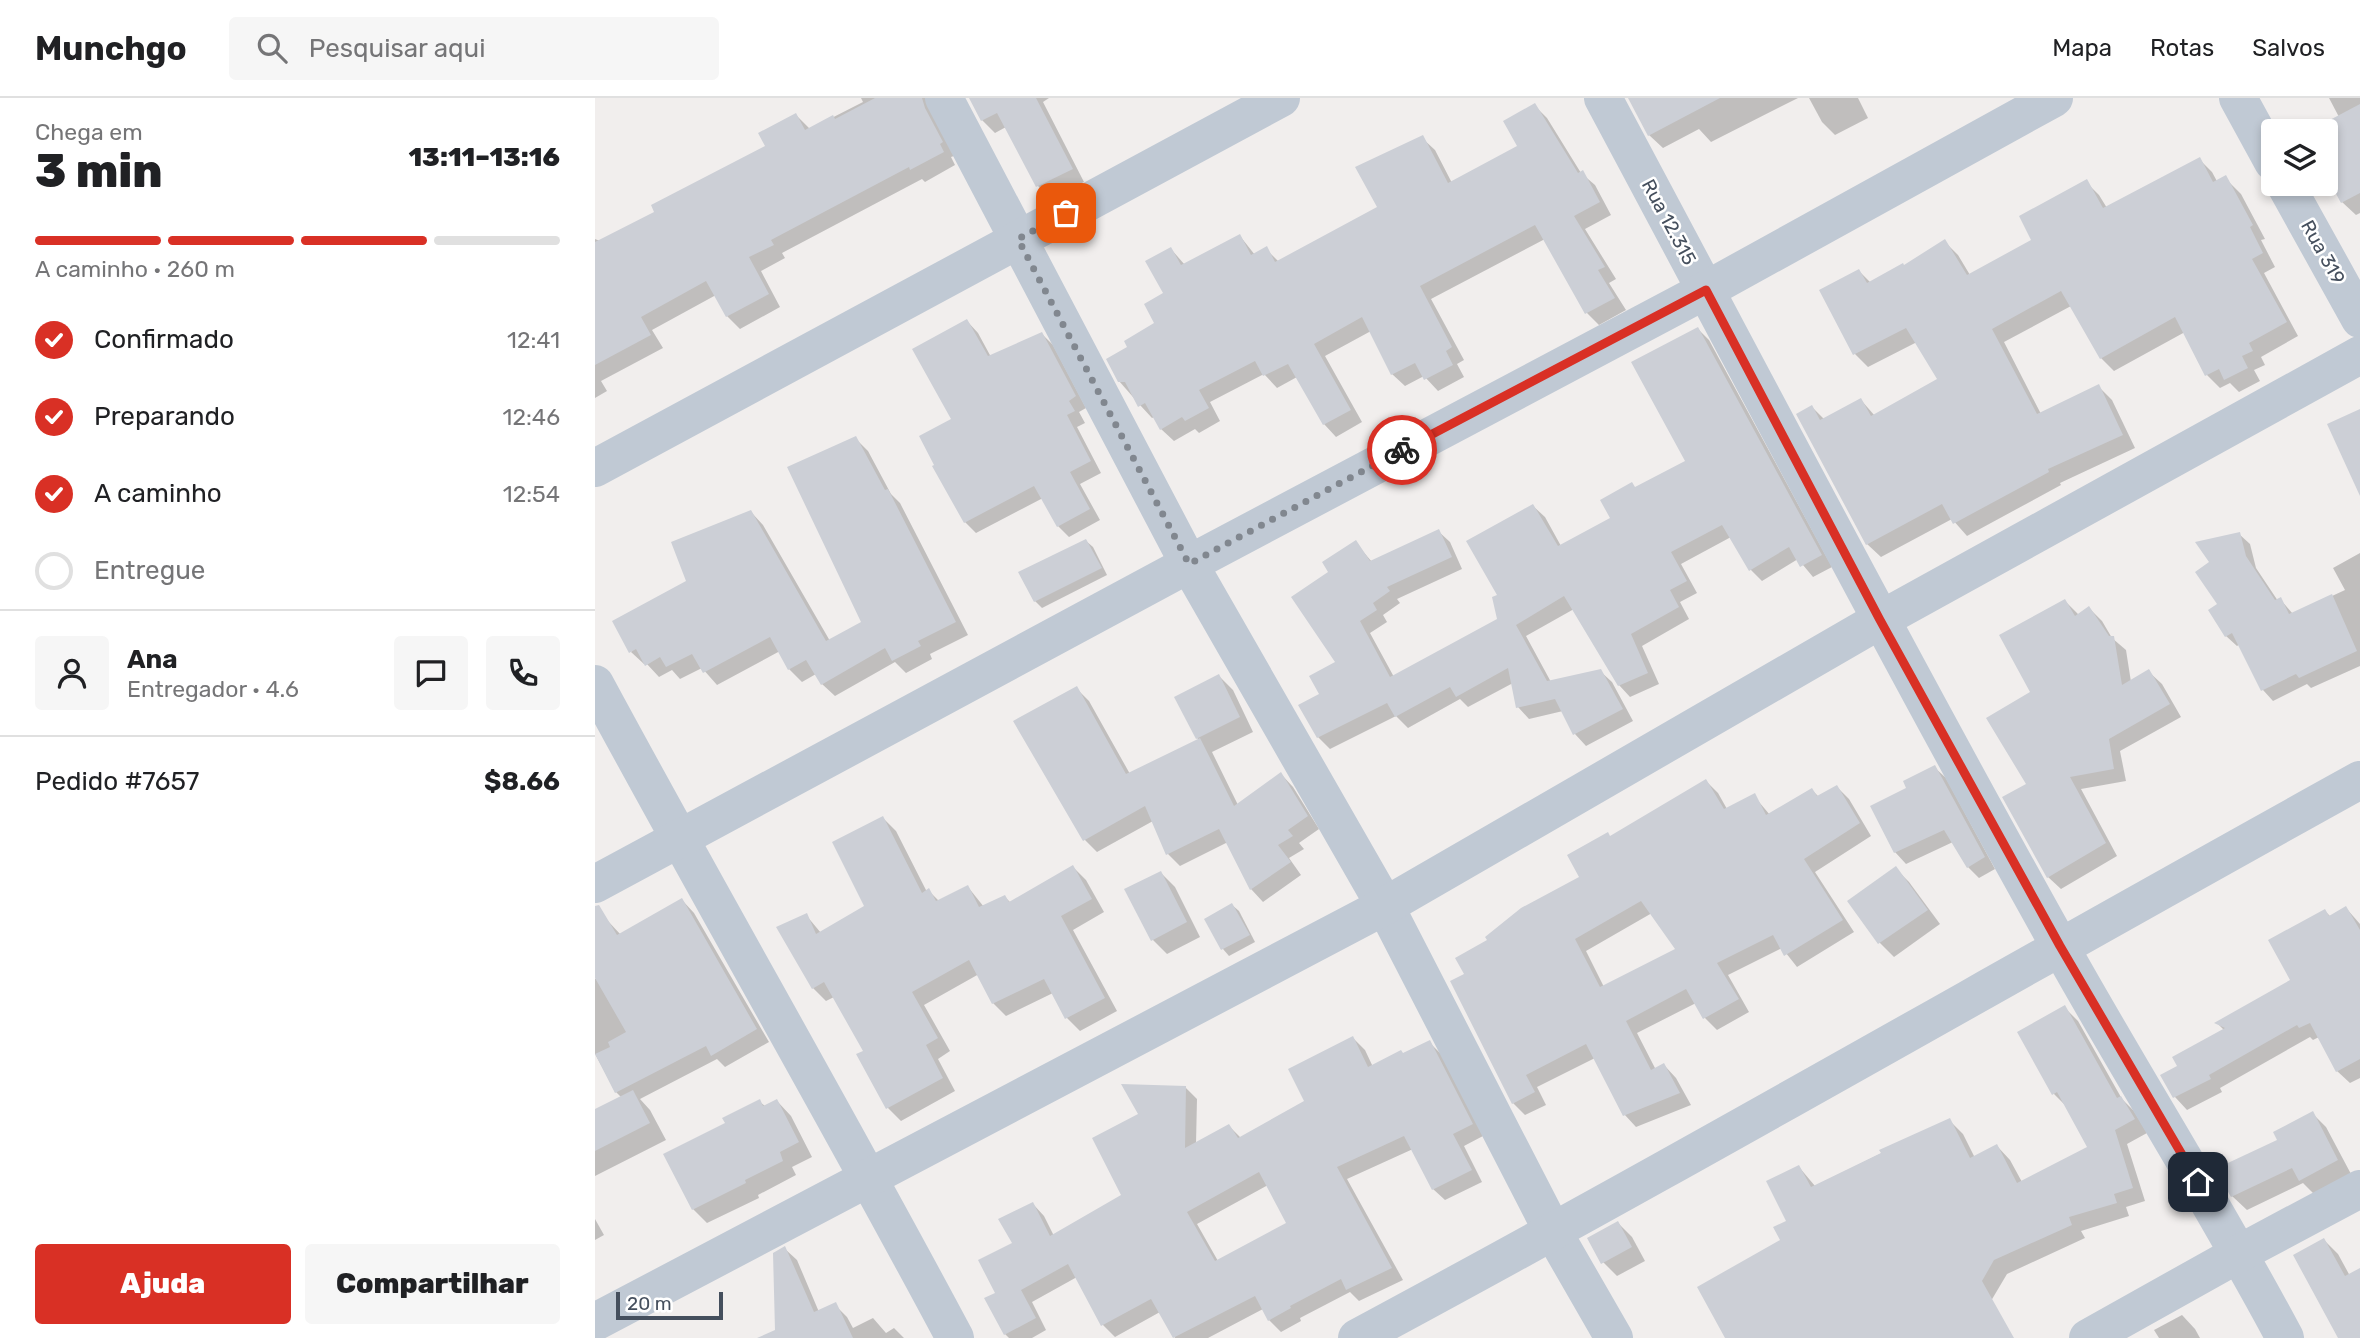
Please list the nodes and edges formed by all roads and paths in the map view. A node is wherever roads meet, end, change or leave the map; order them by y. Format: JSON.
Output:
{"nodes":[{"id":1,"x":944,"y":98,"type":"edge"},
{"id":2,"x":1281,"y":98,"type":"edge"},
{"id":3,"x":1603,"y":98,"type":"edge"},
{"id":4,"x":2054,"y":98,"type":"edge"},
{"id":5,"x":2238,"y":98,"type":"edge"},
{"id":6,"x":2261,"y":140,"type":"edge"},
{"id":7,"x":2292,"y":196,"type":"edge"},
{"id":8,"x":1018,"y":239,"type":"junction"},
{"id":9,"x":1706,"y":290,"type":"junction"},
{"id":10,"x":2360,"y":319,"type":"edge"},
{"id":11,"x":2360,"y":355,"type":"edge"},
{"id":12,"x":595,"y":468,"type":"edge"},
{"id":13,"x":1189,"y":564,"type":"junction"},
{"id":14,"x":1880,"y":620,"type":"junction"},
{"id":15,"x":595,"y":684,"type":"edge"},
{"id":16,"x":2360,"y":780,"type":"edge"},
{"id":17,"x":678,"y":838,"type":"junction"},
{"id":18,"x":595,"y":884,"type":"edge"},
{"id":19,"x":1385,"y":906,"type":"junction"},
{"id":20,"x":2060,"y":946,"type":"junction"},
{"id":21,"x":869,"y":1177,"type":"junction"},
{"id":22,"x":2360,"y":1189,"type":"edge"},
{"id":23,"x":1553,"y":1232,"type":"junction"},
{"id":24,"x":2239,"y":1253,"type":"junction"},
{"id":25,"x":595,"y":1322,"type":"edge"},
{"id":26,"x":955,"y":1338,"type":"edge"},
{"id":27,"x":1357,"y":1338,"type":"edge"},
{"id":28,"x":1614,"y":1338,"type":"edge"},
{"id":29,"x":2088,"y":1338,"type":"edge"},
{"id":30,"x":2285,"y":1338,"type":"edge"}],
"edges":[{"from":1,"to":8,"type":"street"},
{"from":2,"to":8,"type":"street"},
{"from":3,"to":9,"type":"street","name":"Rua 12.315"},
{"from":4,"to":9,"type":"street"},
{"from":5,"to":6,"type":"street"},
{"from":7,"to":10,"type":"street","name":"Rua 319"},
{"from":8,"to":12,"type":"street"},
{"from":8,"to":13,"type":"street"},
{"from":9,"to":13,"type":"street"},
{"from":9,"to":14,"type":"street","name":"Rua 12.315"},
{"from":11,"to":14,"type":"street"},
{"from":13,"to":17,"type":"street"},
{"from":13,"to":19,"type":"street"},
{"from":14,"to":19,"type":"street"},
{"from":14,"to":20,"type":"street","name":"Rua 12.315"},
{"from":15,"to":17,"type":"street"},
{"from":16,"to":20,"type":"street"},
{"from":17,"to":18,"type":"street"},
{"from":17,"to":21,"type":"street"},
{"from":19,"to":21,"type":"street"},
{"from":19,"to":23,"type":"street"},
{"from":20,"to":23,"type":"street"},
{"from":20,"to":24,"type":"street","name":"Rua 12.315"},
{"from":21,"to":25,"type":"street"},
{"from":21,"to":26,"type":"street"},
{"from":22,"to":24,"type":"street"},
{"from":23,"to":27,"type":"street"},
{"from":23,"to":28,"type":"street"},
{"from":24,"to":29,"type":"street"},
{"from":24,"to":30,"type":"street","name":"Rua 12.315"}]}
